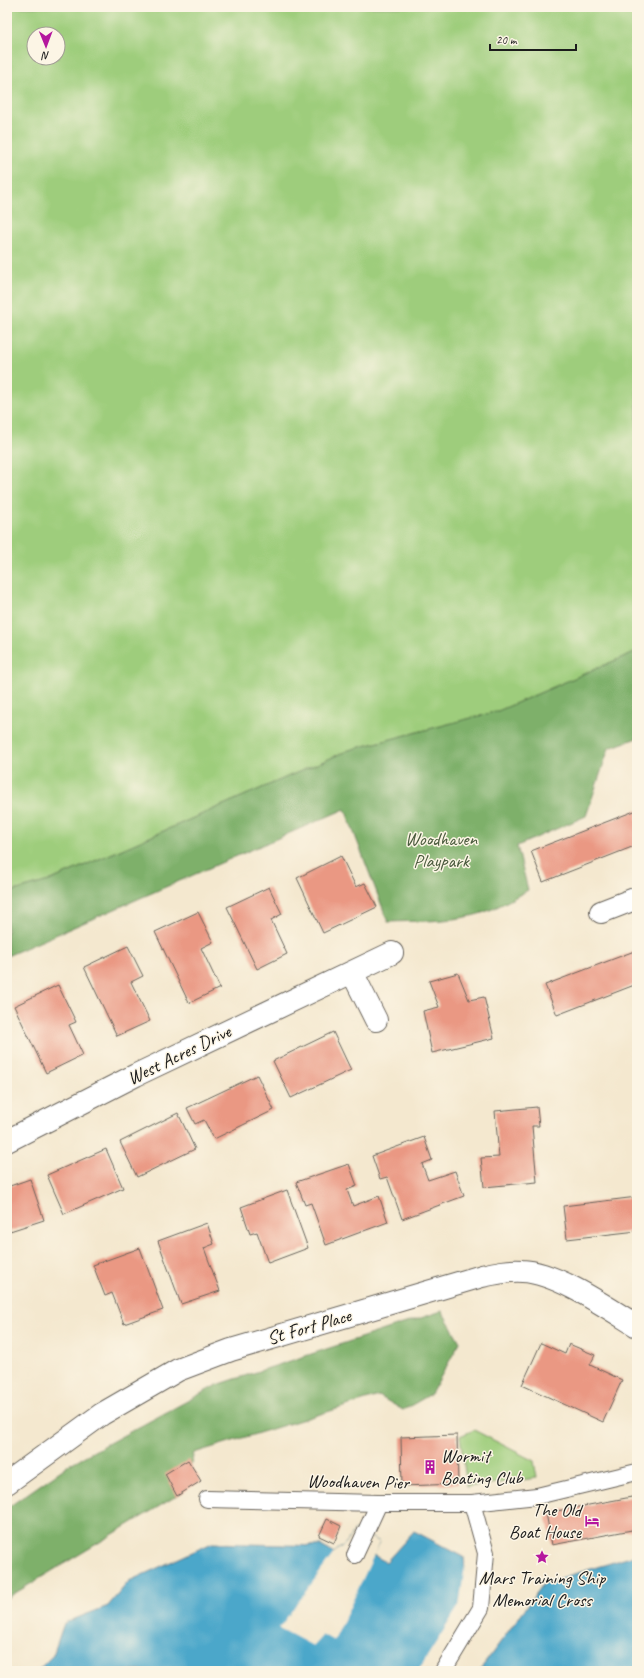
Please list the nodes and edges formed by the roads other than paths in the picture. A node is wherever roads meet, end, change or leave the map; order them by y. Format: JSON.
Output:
{"nodes":[{"id":1,"x":637,"y":898,"type":"edge"},
{"id":2,"x":601,"y":912,"type":"dead end"},
{"id":3,"x":392,"y":953,"type":"dead end"},
{"id":4,"x":352,"y":972,"type":"junction"},
{"id":5,"x":376,"y":1020,"type":"dead end"},
{"id":6,"x":7,"y":1141,"type":"edge"},
{"id":7,"x":637,"y":1326,"type":"edge"},
{"id":8,"x":637,"y":1472,"type":"edge"},
{"id":9,"x":7,"y":1483,"type":"edge"},
{"id":10,"x":207,"y":1499,"type":"dead end"},
{"id":11,"x":379,"y":1503,"type":"junction"},
{"id":12,"x":472,"y":1503,"type":"junction"},
{"id":13,"x":355,"y":1555,"type":"dead end"},
{"id":14,"x":443,"y":1671,"type":"edge"}],
"edges":[{"from":1,"to":2,"type":"main road"},
{"from":3,"to":4,"type":"main road","name":"West Acres Drive"},
{"from":4,"to":5,"type":"main road"},
{"from":4,"to":6,"type":"main road","name":"West Acres Drive"},
{"from":7,"to":9,"type":"main road","name":"St Fort Place"},
{"from":8,"to":12,"type":"lane","name":"Woodhaven Pier"},
{"from":10,"to":11,"type":"lane","name":"Woodhaven Pier"},
{"from":11,"to":12,"type":"lane","name":"Woodhaven Pier"},
{"from":11,"to":13,"type":"lane"},
{"from":12,"to":14,"type":"lane"}]}
